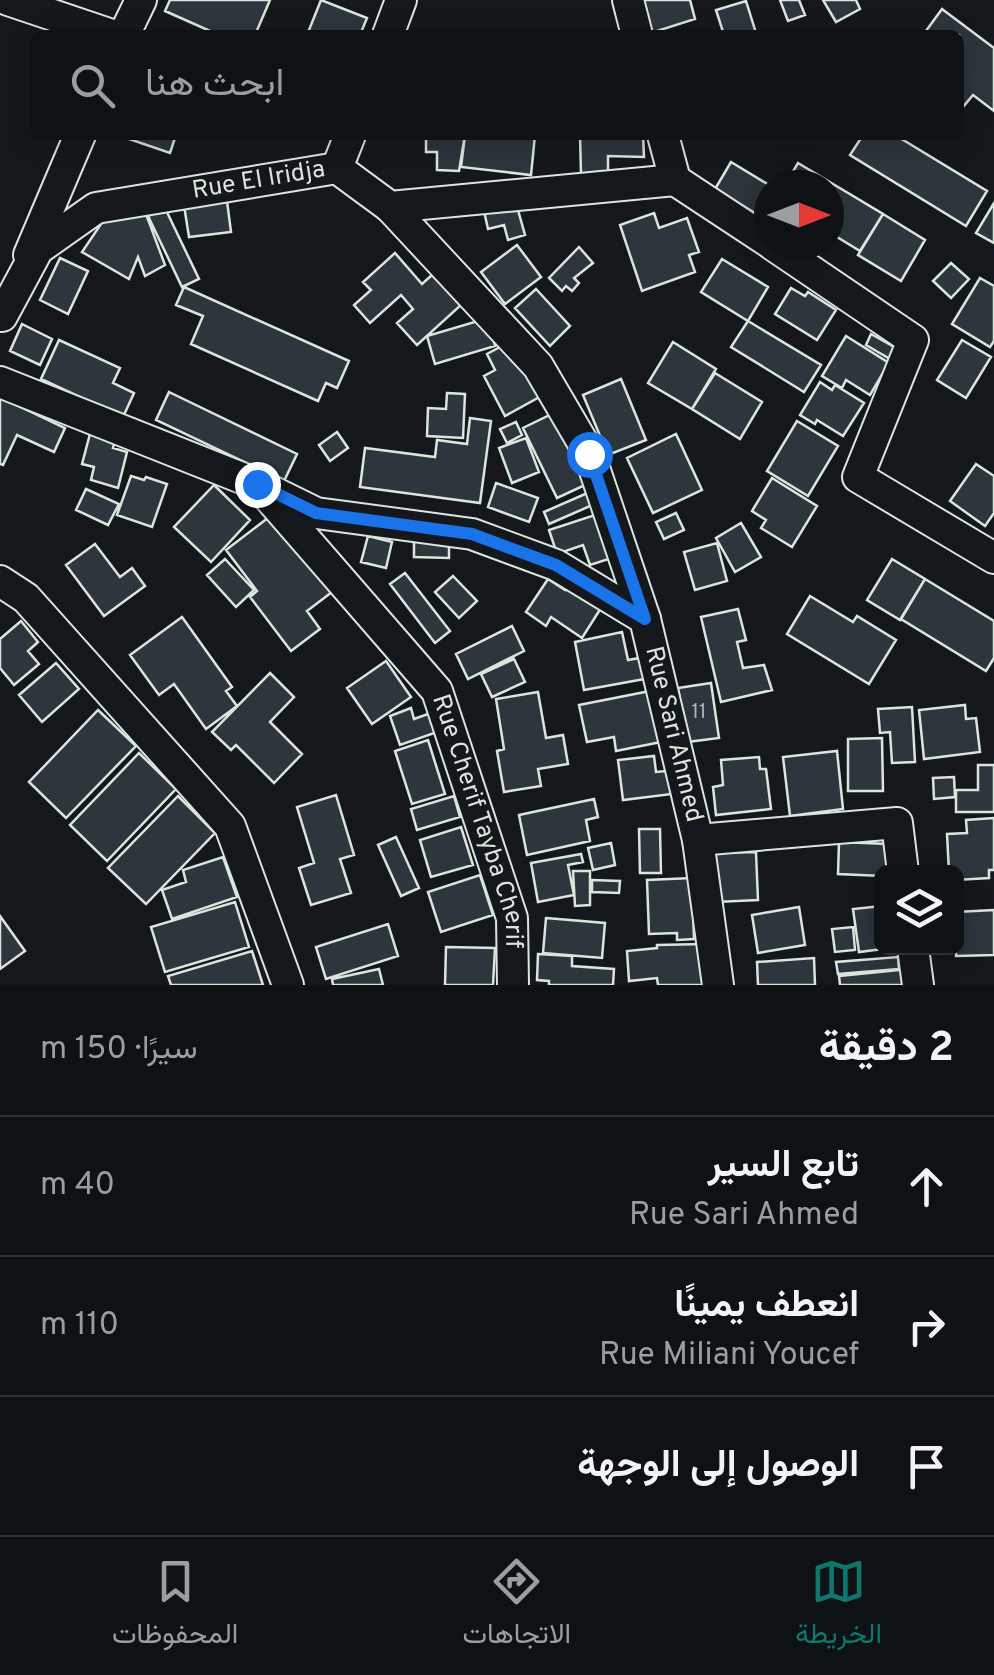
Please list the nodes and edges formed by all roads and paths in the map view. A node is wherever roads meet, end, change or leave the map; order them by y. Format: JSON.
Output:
{"nodes":[{"id":1,"x":6,"y":0,"type":"edge"},
{"id":2,"x":141,"y":0,"type":"edge"},
{"id":3,"x":401,"y":0,"type":"edge"},
{"id":4,"x":628,"y":0,"type":"edge"},
{"id":5,"x":0,"y":8,"type":"edge"},
{"id":6,"x":97,"y":30,"type":"edge"},
{"id":7,"x":126,"y":30,"type":"edge"},
{"id":8,"x":390,"y":30,"type":"edge"},
{"id":9,"x":636,"y":30,"type":"edge"},
{"id":10,"x":78,"y":140,"type":"edge"},
{"id":11,"x":348,"y":140,"type":"edge"},
{"id":12,"x":665,"y":140,"type":"edge"},
{"id":13,"x":338,"y":168,"type":"junction"},
{"id":14,"x":675,"y":180,"type":"junction"},
{"id":15,"x":390,"y":207,"type":"junction"},
{"id":16,"x":754,"y":233,"type":"edge"},
{"id":17,"x":795,"y":260,"type":"edge"},
{"id":18,"x":1,"y":319,"type":"edge"},
{"id":19,"x":0,"y":382,"type":"edge"},
{"id":20,"x":257,"y":484,"type":"junction"},
{"id":21,"x":994,"y":558,"type":"edge"},
{"id":22,"x":0,"y":581,"type":"edge"},
{"id":23,"x":645,"y":619,"type":"junction"},
{"id":24,"x":698,"y":840,"type":"junction"},
{"id":25,"x":902,"y":865,"type":"edge"},
{"id":26,"x":914,"y":955,"type":"edge"},
{"id":27,"x":288,"y":985,"type":"edge"},
{"id":28,"x":513,"y":985,"type":"edge"},
{"id":29,"x":718,"y":985,"type":"edge"},
{"id":30,"x":918,"y":985,"type":"edge"}],
"edges":[{"from":1,"to":5,"type":"street"},
{"from":1,"to":6,"type":"street"},
{"from":2,"to":7,"type":"street"},
{"from":3,"to":8,"type":"street"},
{"from":4,"to":9,"type":"street"},
{"from":10,"to":18,"type":"street"},
{"from":11,"to":13,"type":"street"},
{"from":12,"to":14,"type":"street"},
{"from":13,"to":15,"type":"street","name":"Rue El Iridja"},
{"from":13,"to":18,"type":"street","name":"Rue El Iridja"},
{"from":14,"to":15,"type":"street"},
{"from":14,"to":16,"type":"street"},
{"from":15,"to":23,"type":"street","name":"Rue Sari Ahmed"},
{"from":17,"to":21,"type":"street"},
{"from":19,"to":20,"type":"street"},
{"from":20,"to":23,"type":"street"},
{"from":20,"to":28,"type":"street","name":"Rue Cherif Tayba Cherif"},
{"from":22,"to":27,"type":"street"},
{"from":23,"to":24,"type":"street","name":"Rue Sari Ahmed"},
{"from":24,"to":25,"type":"street"},
{"from":24,"to":29,"type":"street","name":"Rue Sari Ahmed"},
{"from":26,"to":30,"type":"street"}]}
